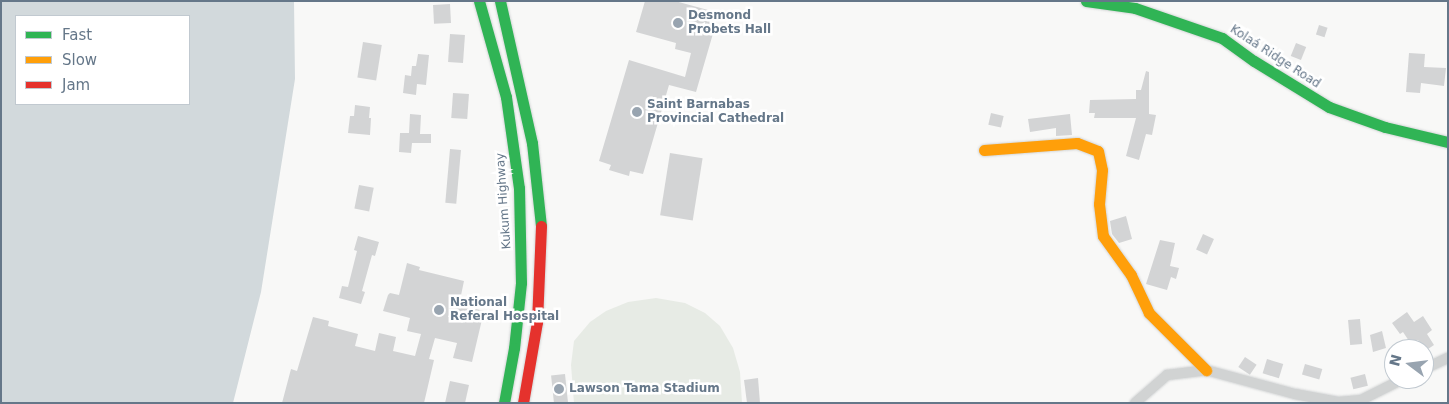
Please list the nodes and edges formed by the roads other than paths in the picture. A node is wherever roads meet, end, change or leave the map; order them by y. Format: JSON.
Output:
{"nodes":[{"id":1,"x":479,"y":1,"type":"edge"},
{"id":2,"x":500,"y":1,"type":"edge"},
{"id":3,"x":1086,"y":1,"type":"edge"},
{"id":4,"x":1448,"y":142,"type":"edge"},
{"id":5,"x":984,"y":150,"type":"dead end"},
{"id":6,"x":1448,"y":358,"type":"edge"},
{"id":7,"x":1434,"y":364,"type":"edge"},
{"id":8,"x":1206,"y":370,"type":"junction"},
{"id":9,"x":1384,"y":388,"type":"edge"},
{"id":10,"x":504,"y":403,"type":"edge"},
{"id":11,"x":525,"y":403,"type":"edge"},
{"id":12,"x":1135,"y":403,"type":"edge"}],
"edges":[{"from":1,"to":10,"type":"main road","name":"Kukum Highway"},
{"from":2,"to":11,"type":"main road"},
{"from":3,"to":4,"type":"main road","name":"Kolaá Ridge Road"},
{"from":5,"to":8,"type":"main road"},
{"from":6,"to":7,"type":"street"},
{"from":8,"to":9,"type":"street"},
{"from":8,"to":12,"type":"street"}]}
